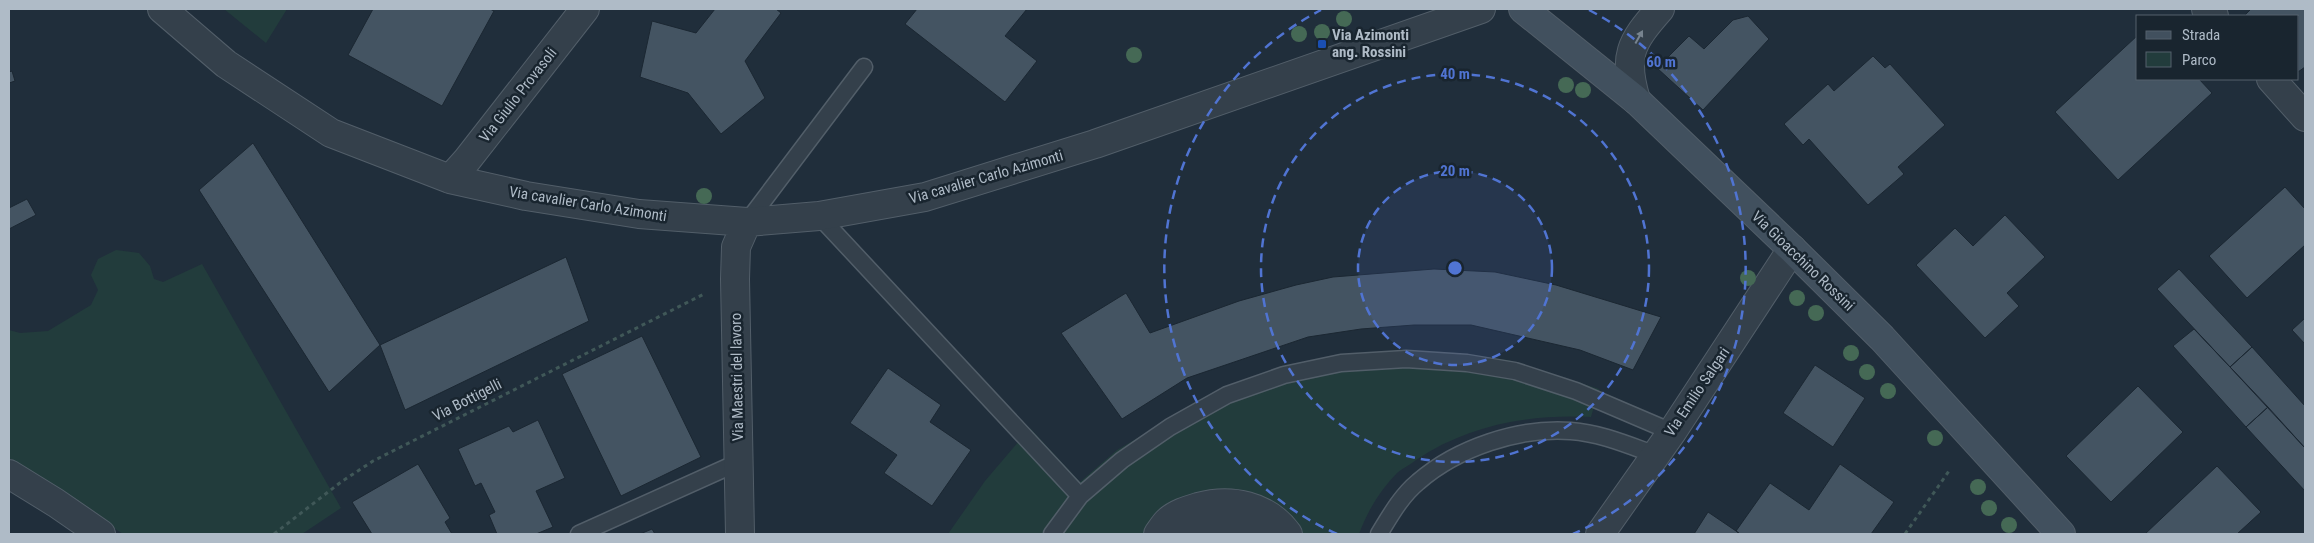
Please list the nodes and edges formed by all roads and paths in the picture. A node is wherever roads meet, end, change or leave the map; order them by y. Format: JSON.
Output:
{"nodes":[{"id":1,"x":162,"y":9,"type":"edge"},
{"id":2,"x":584,"y":9,"type":"edge"},
{"id":3,"x":1481,"y":9,"type":"edge"},
{"id":4,"x":1523,"y":9,"type":"edge"},
{"id":5,"x":1660,"y":9,"type":"edge"},
{"id":6,"x":864,"y":67,"type":"dead end"},
{"id":7,"x":2271,"y":80,"type":"edge"},
{"id":8,"x":1636,"y":100,"type":"junction"},
{"id":9,"x":2305,"y":117,"type":"edge"},
{"id":10,"x":450,"y":179,"type":"junction"},
{"id":11,"x":818,"y":216,"type":"junction"},
{"id":12,"x":747,"y":222,"type":"junction"},
{"id":13,"x":1792,"y":249,"type":"junction"},
{"id":14,"x":683,"y":305,"type":"dead end"},
{"id":15,"x":1672,"y":432,"type":"junction"},
{"id":16,"x":1656,"y":455,"type":"junction"},
{"id":17,"x":739,"y":462,"type":"junction"},
{"id":18,"x":1949,"y":471,"type":"dead end"},
{"id":19,"x":9,"y":474,"type":"edge"},
{"id":20,"x":1080,"y":496,"type":"junction"},
{"id":21,"x":101,"y":534,"type":"edge"},
{"id":22,"x":274,"y":534,"type":"edge"},
{"id":23,"x":579,"y":534,"type":"edge"},
{"id":24,"x":740,"y":534,"type":"edge"},
{"id":25,"x":1052,"y":534,"type":"edge"},
{"id":26,"x":1158,"y":534,"type":"edge"},
{"id":27,"x":1189,"y":534,"type":"edge"},
{"id":28,"x":1257,"y":534,"type":"edge"},
{"id":29,"x":1288,"y":534,"type":"edge"},
{"id":30,"x":1379,"y":534,"type":"edge"},
{"id":31,"x":1600,"y":534,"type":"edge"},
{"id":32,"x":1905,"y":534,"type":"edge"},
{"id":33,"x":2061,"y":534,"type":"edge"}],
"edges":[{"from":1,"to":10,"type":"street","name":"Via cavalier Carlo Azimonti"},
{"from":2,"to":10,"type":"street","name":"Via Giulio Provasoli"},
{"from":3,"to":11,"type":"street","name":"Via cavalier Carlo Azimonti"},
{"from":4,"to":8,"type":"street","name":"Via Gioacchino Rossini"},
{"from":8,"to":5,"type":"street","one_way":true},
{"from":6,"to":12,"type":"lane"},
{"from":7,"to":9,"type":"street"},
{"from":8,"to":13,"type":"street","name":"Via Gioacchino Rossini"},
{"from":10,"to":12,"type":"street","name":"Via cavalier Carlo Azimonti"},
{"from":11,"to":12,"type":"street","name":"Via cavalier Carlo Azimonti"},
{"from":11,"to":20,"type":"lane"},
{"from":12,"to":17,"type":"street","name":"Via Maestri del lavoro"},
{"from":13,"to":15,"type":"street","name":"Via Emilio Salgari"},
{"from":13,"to":33,"type":"street","name":"Via Gioacchino Rossini"},
{"from":14,"to":22,"type":"path","name":"Via Bottigelli"},
{"from":15,"to":16,"type":"street","name":"Via Emilio Salgari"},
{"from":15,"to":20,"type":"lane"},
{"from":16,"to":30,"type":"lane"},
{"from":16,"to":31,"type":"street","name":"Via Emilio Salgari"},
{"from":17,"to":23,"type":"lane","name":"Via Maestri del lavoro"},
{"from":17,"to":24,"type":"street","name":"Via Maestri del lavoro"},
{"from":18,"to":32,"type":"path"},
{"from":19,"to":21,"type":"street"},
{"from":20,"to":25,"type":"lane"},
{"from":26,"to":29,"type":"street"},
{"from":27,"to":28,"type":"street"}]}
